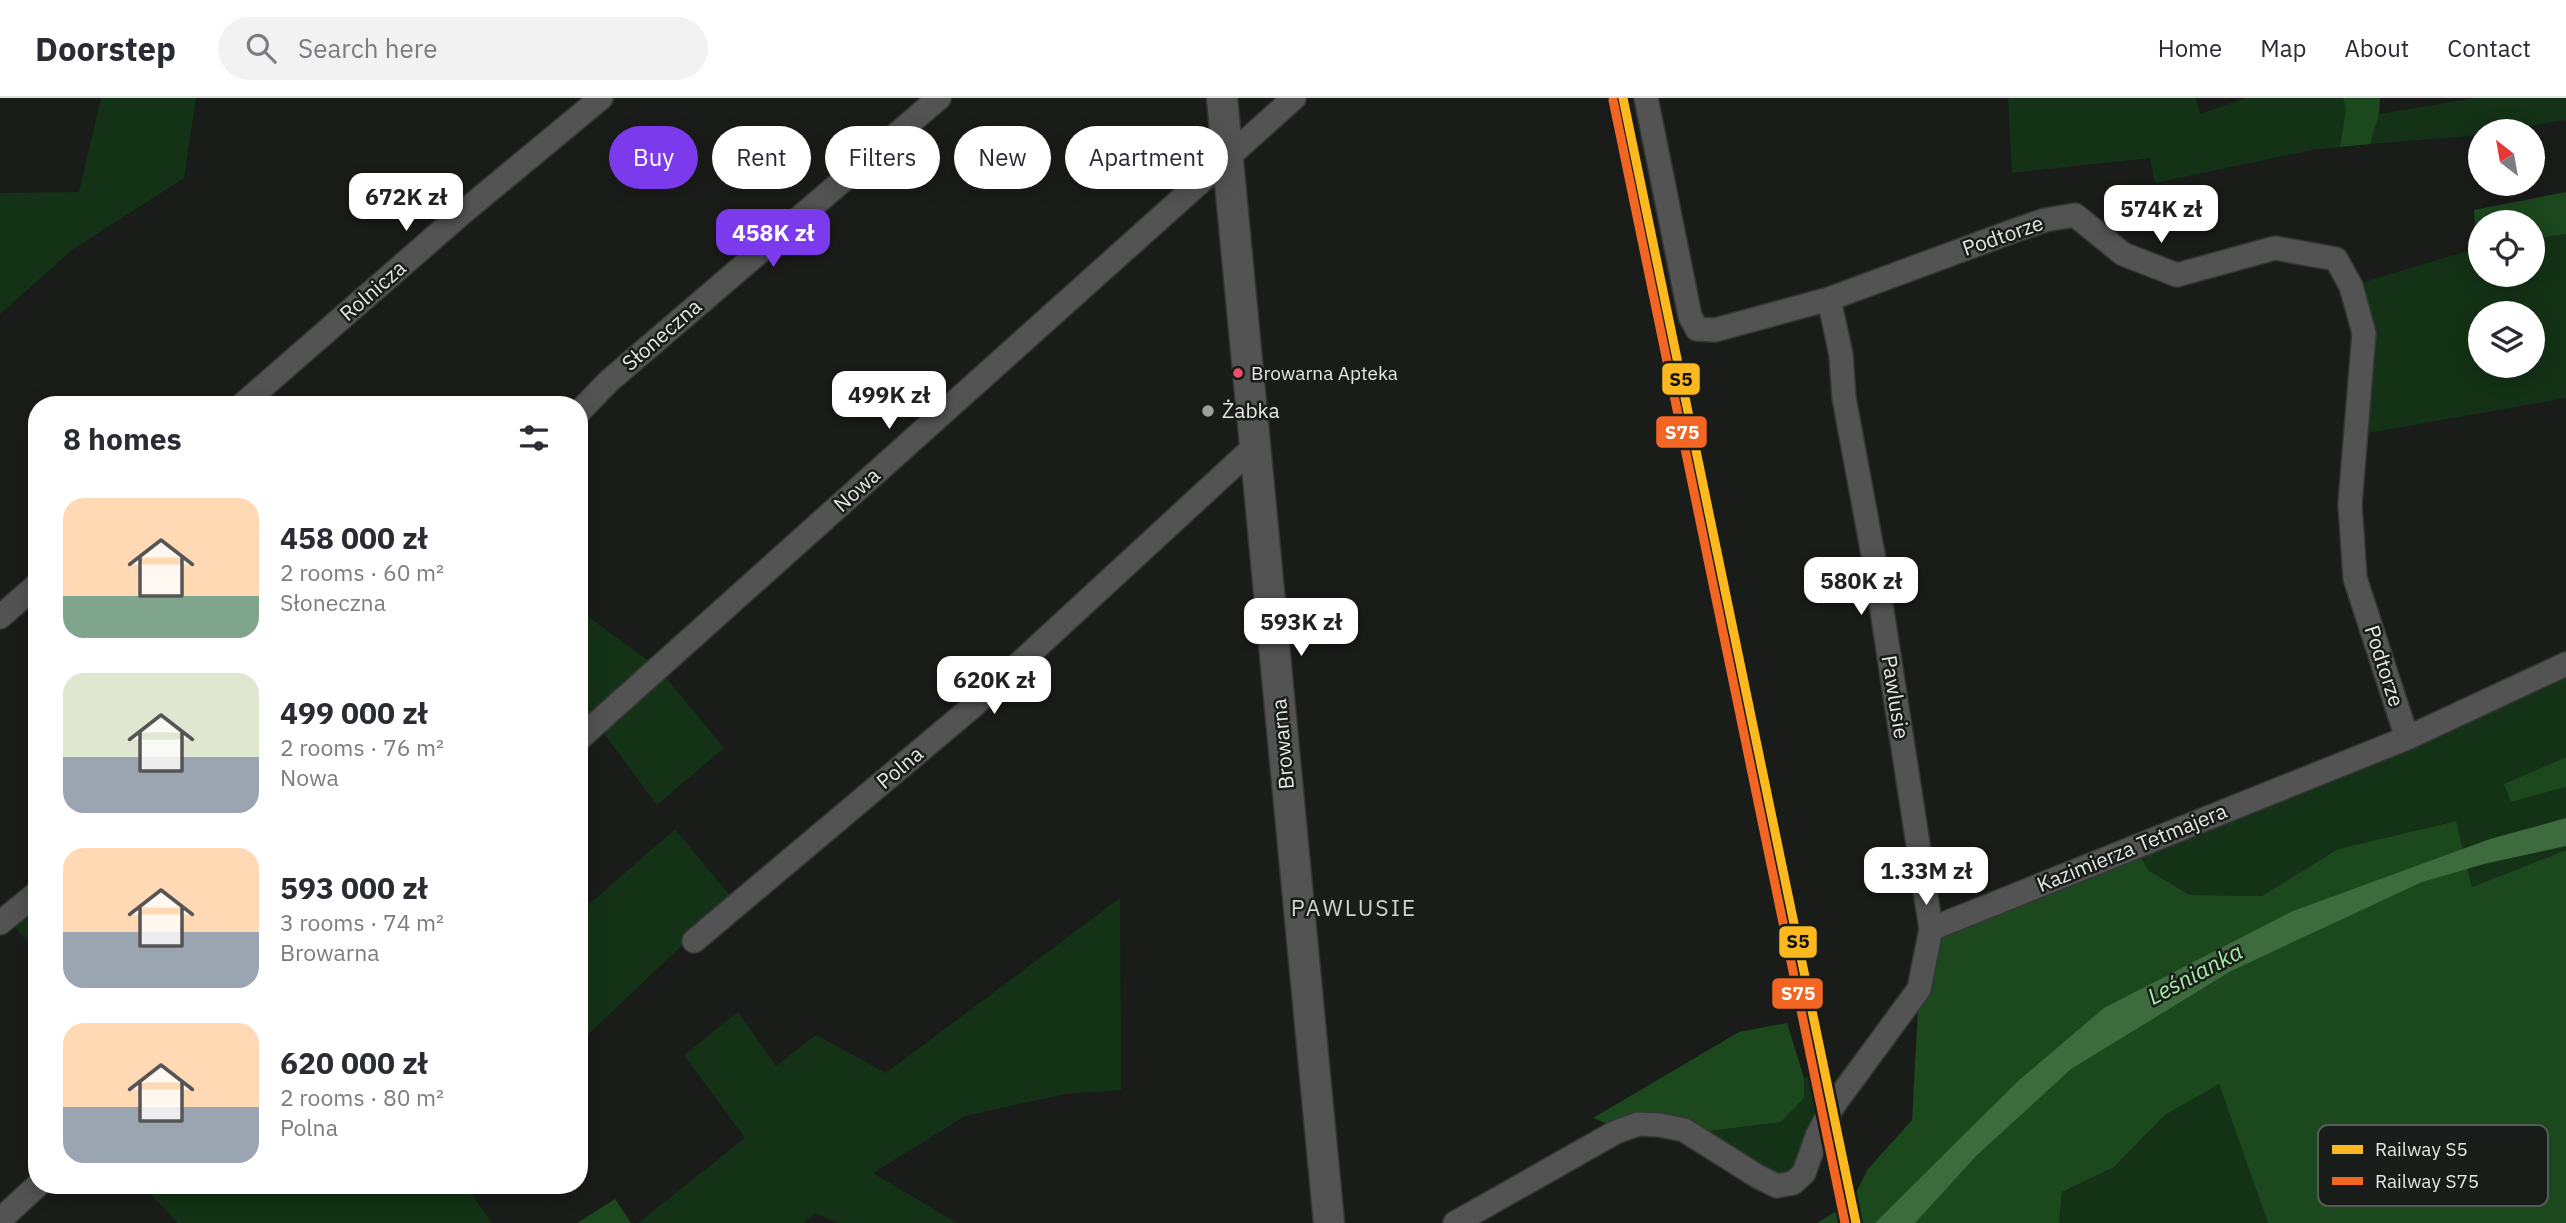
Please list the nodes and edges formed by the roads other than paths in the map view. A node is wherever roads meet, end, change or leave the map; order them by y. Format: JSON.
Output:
{"nodes":[{"id":1,"x":601,"y":98,"type":"edge"},
{"id":2,"x":939,"y":98,"type":"edge"},
{"id":3,"x":1222,"y":98,"type":"edge"},
{"id":4,"x":1294,"y":98,"type":"edge"},
{"id":5,"x":1646,"y":98,"type":"edge"},
{"id":6,"x":1225,"y":126,"type":"edge"},
{"id":7,"x":1228,"y":156,"type":"joint"},
{"id":8,"x":1191,"y":189,"type":"edge"},
{"id":9,"x":1829,"y":299,"type":"junction"},
{"id":10,"x":252,"y":396,"type":"edge"},
{"id":11,"x":588,"y":402,"type":"edge"},
{"id":12,"x":1255,"y":446,"type":"junction"},
{"id":13,"x":28,"y":593,"type":"edge"},
{"id":14,"x":0,"y":617,"type":"edge"},
{"id":15,"x":2566,"y":664,"type":"edge"},
{"id":16,"x":588,"y":731,"type":"edge"},
{"id":17,"x":2407,"y":738,"type":"junction"},
{"id":18,"x":28,"y":900,"type":"edge"},
{"id":19,"x":0,"y":923,"type":"edge"},
{"id":20,"x":1931,"y":929,"type":"junction"},
{"id":21,"x":694,"y":941,"type":"dead end"},
{"id":22,"x":28,"y":1194,"type":"edge"},
{"id":23,"x":0,"y":1220,"type":"edge"},
{"id":24,"x":1329,"y":1223,"type":"edge"},
{"id":25,"x":1455,"y":1223,"type":"edge"}],
"edges":[{"from":1,"to":10,"type":"street","name":"Rolnicza"},
{"from":2,"to":11,"type":"street","name":"Słoneczna"},
{"from":3,"to":6,"type":"street","name":"Browarna"},
{"from":4,"to":7,"type":"street","name":"Nowa"},
{"from":5,"to":9,"type":"street","name":"Podtorze"},
{"from":7,"to":12,"type":"street","name":"Browarna"},
{"from":8,"to":16,"type":"street","name":"Nowa"},
{"from":9,"to":17,"type":"street","name":"Podtorze"},
{"from":9,"to":20,"type":"street","name":"Pawlusie"},
{"from":12,"to":21,"type":"street","name":"Polna"},
{"from":12,"to":24,"type":"street","name":"Browarna"},
{"from":13,"to":14,"type":"street"},
{"from":15,"to":17,"type":"street","name":"Kazimierza Tetmajera"},
{"from":17,"to":20,"type":"street","name":"Kazimierza Tetmajera"},
{"from":18,"to":19,"type":"street"},
{"from":20,"to":25,"type":"street"},
{"from":22,"to":23,"type":"street"}]}
